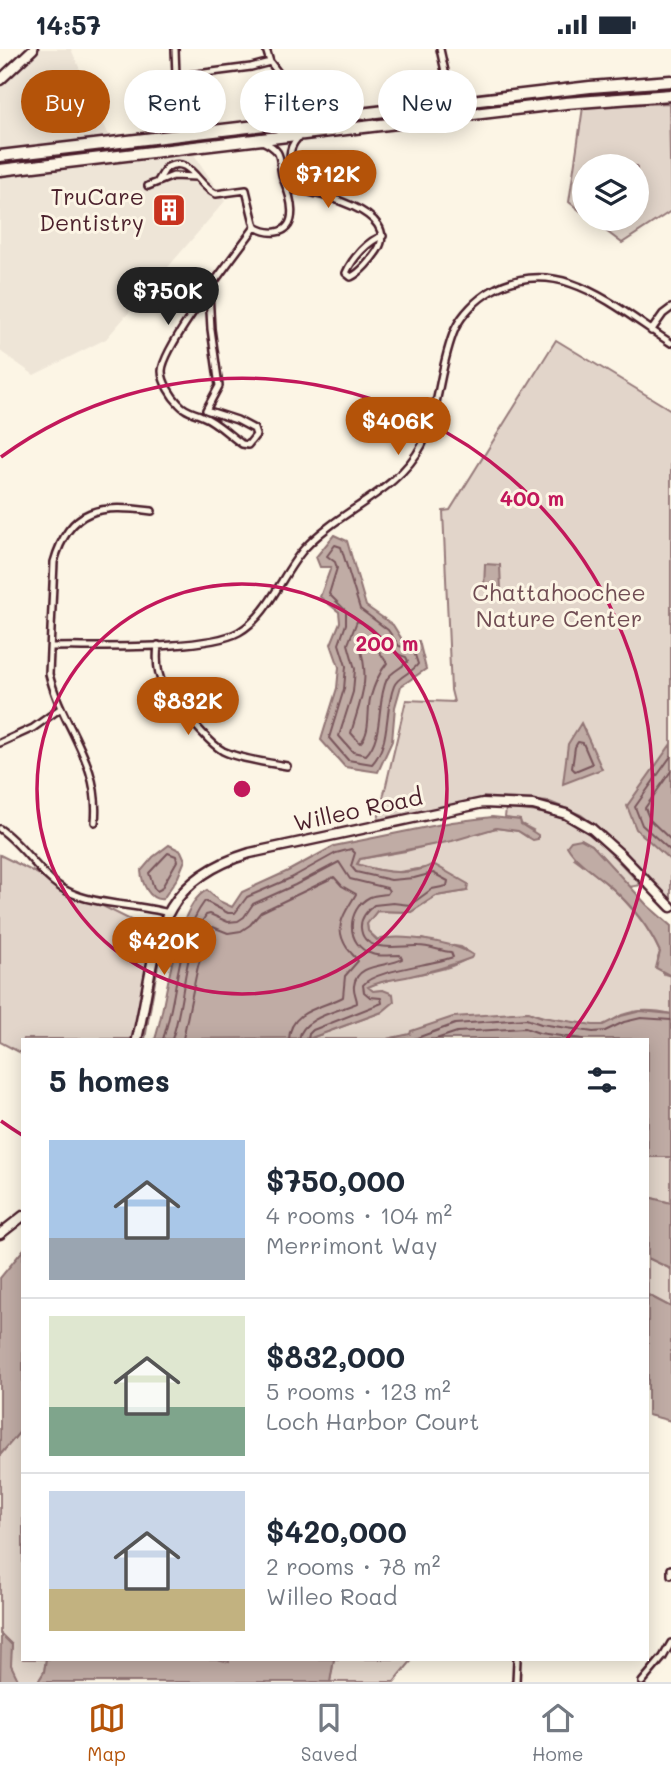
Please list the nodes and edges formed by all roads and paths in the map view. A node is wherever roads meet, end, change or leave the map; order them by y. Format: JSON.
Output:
{"nodes":[{"id":1,"x":33,"y":49,"type":"edge"},
{"id":2,"x":175,"y":49,"type":"edge"},
{"id":3,"x":267,"y":49,"type":"edge"},
{"id":4,"x":440,"y":49,"type":"edge"},
{"id":5,"x":270,"y":62,"type":"junction"},
{"id":6,"x":176,"y":70,"type":"edge"},
{"id":7,"x":226,"y":70,"type":"edge"},
{"id":8,"x":276,"y":70,"type":"edge"},
{"id":9,"x":445,"y":70,"type":"edge"},
{"id":10,"x":0,"y":80,"type":"edge"},
{"id":11,"x":671,"y":81,"type":"edge"},
{"id":12,"x":671,"y":95,"type":"edge"},
{"id":13,"x":477,"y":100,"type":"edge"},
{"id":14,"x":240,"y":127,"type":"edge"},
{"id":15,"x":304,"y":134,"type":"junction"},
{"id":16,"x":260,"y":140,"type":"junction"},
{"id":17,"x":0,"y":156,"type":"edge"},
{"id":18,"x":0,"y":170,"type":"edge"},
{"id":19,"x":195,"y":177,"type":"junction"},
{"id":20,"x":158,"y":181,"type":"junction"},
{"id":21,"x":148,"y":186,"type":"dead end"},
{"id":22,"x":289,"y":188,"type":"junction"},
{"id":23,"x":255,"y":227,"type":"junction"},
{"id":24,"x":383,"y":236,"type":"junction"},
{"id":25,"x":209,"y":292,"type":"junction"},
{"id":26,"x":671,"y":308,"type":"edge"},
{"id":27,"x":652,"y":331,"type":"junction"},
{"id":28,"x":671,"y":343,"type":"edge"},
{"id":29,"x":204,"y":413,"type":"junction"},
{"id":30,"x":152,"y":511,"type":"dead end"},
{"id":31,"x":158,"y":645,"type":"junction"},
{"id":32,"x":51,"y":647,"type":"junction"},
{"id":33,"x":61,"y":708,"type":"junction"},
{"id":34,"x":0,"y":743,"type":"edge"},
{"id":35,"x":288,"y":766,"type":"dead end"},
{"id":36,"x":95,"y":822,"type":"dead end"},
{"id":37,"x":0,"y":829,"type":"edge"},
{"id":38,"x":671,"y":907,"type":"edge"},
{"id":39,"x":168,"y":912,"type":"junction"},
{"id":40,"x":137,"y":1038,"type":"edge"},
{"id":41,"x":21,"y":1218,"type":"edge"},
{"id":42,"x":0,"y":1234,"type":"edge"},
{"id":43,"x":671,"y":1569,"type":"edge"},
{"id":44,"x":671,"y":1575,"type":"edge"},
{"id":45,"x":671,"y":1643,"type":"edge"},
{"id":46,"x":517,"y":1661,"type":"edge"},
{"id":47,"x":516,"y":1682,"type":"edge"},
{"id":48,"x":642,"y":1682,"type":"edge"}],
"edges":[{"from":1,"to":10,"type":"street"},
{"from":2,"to":6,"type":"street"},
{"from":3,"to":5,"type":"street"},
{"from":4,"to":9,"type":"street"},
{"from":5,"to":7,"type":"street"},
{"from":5,"to":8,"type":"street"},
{"from":11,"to":13,"type":"highway"},
{"from":12,"to":15,"type":"highway"},
{"from":14,"to":17,"type":"highway"},
{"from":15,"to":16,"type":"highway"},
{"from":15,"to":22,"type":"street"},
{"from":16,"to":18,"type":"highway"},
{"from":16,"to":22,"type":"street"},
{"from":19,"to":20,"type":"street"},
{"from":19,"to":20,"type":"street"},
{"from":19,"to":23,"type":"street"},
{"from":20,"to":21,"type":"street"},
{"from":22,"to":23,"type":"street"},
{"from":22,"to":24,"type":"street"},
{"from":23,"to":25,"type":"street"},
{"from":24,"to":24,"type":"street"},
{"from":25,"to":29,"type":"street"},
{"from":25,"to":29,"type":"street"},
{"from":26,"to":27,"type":"street"},
{"from":27,"to":28,"type":"street"},
{"from":27,"to":31,"type":"street"},
{"from":29,"to":29,"type":"street"},
{"from":30,"to":32,"type":"street"},
{"from":31,"to":32,"type":"street"},
{"from":31,"to":35,"type":"street"},
{"from":32,"to":33,"type":"street"},
{"from":33,"to":34,"type":"street"},
{"from":33,"to":36,"type":"street"},
{"from":37,"to":39,"type":"street"},
{"from":38,"to":39,"type":"street","name":"Willeo Road"},
{"from":39,"to":40,"type":"street","name":"Willeo Road"},
{"from":41,"to":42,"type":"street"},
{"from":43,"to":44,"type":"street"},
{"from":45,"to":48,"type":"street"},
{"from":46,"to":47,"type":"street"}]}
